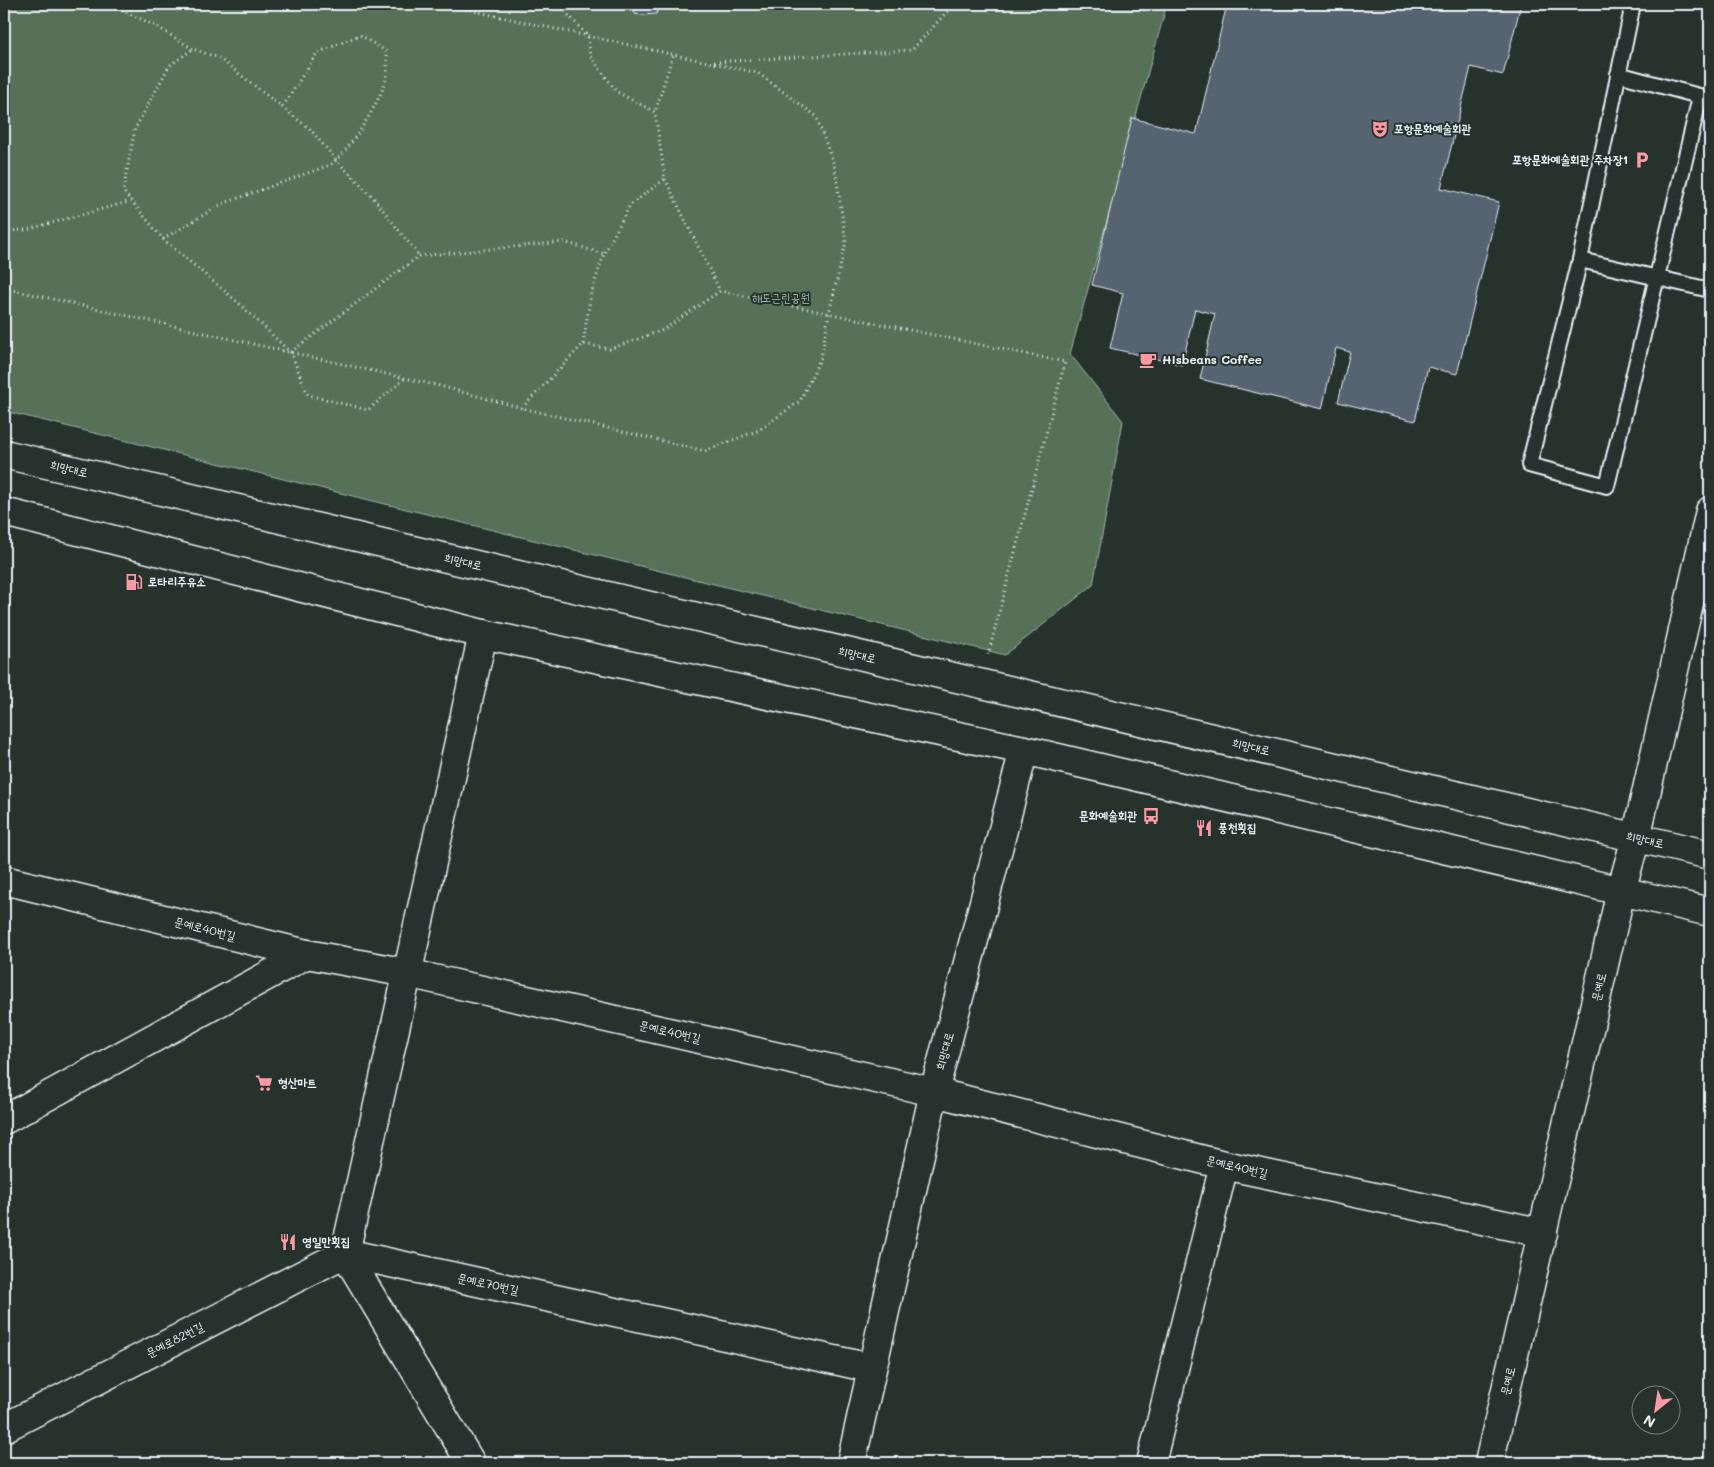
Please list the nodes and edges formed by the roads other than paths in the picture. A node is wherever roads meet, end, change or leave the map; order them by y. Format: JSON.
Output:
{"nodes":[{"id":1,"x":1633,"y":4,"type":"edge"},
{"id":2,"x":1618,"y":74,"type":"junction"},
{"id":3,"x":1705,"y":98,"type":"edge"},
{"id":4,"x":1580,"y":260,"type":"junction"},
{"id":5,"x":1657,"y":278,"type":"junction"},
{"id":6,"x":1710,"y":290,"type":"edge"},
{"id":7,"x":4,"y":454,"type":"edge"},
{"id":8,"x":1710,"y":511,"type":"edge"},
{"id":9,"x":4,"y":512,"type":"edge"},
{"id":10,"x":483,"y":634,"type":"junction"},
{"id":11,"x":1024,"y":750,"type":"junction"},
{"id":12,"x":1636,"y":838,"type":"junction"},
{"id":13,"x":1710,"y":856,"type":"edge"},
{"id":14,"x":4,"y":880,"type":"edge"},
{"id":15,"x":1621,"y":891,"type":"junction"},
{"id":16,"x":1710,"y":912,"type":"edge"},
{"id":17,"x":307,"y":954,"type":"junction"},
{"id":18,"x":407,"y":973,"type":"junction"},
{"id":19,"x":934,"y":1092,"type":"junction"},
{"id":20,"x":4,"y":1120,"type":"edge"},
{"id":21,"x":1224,"y":1165,"type":"junction"},
{"id":22,"x":1542,"y":1233,"type":"junction"},
{"id":23,"x":345,"y":1253,"type":"junction"},
{"id":24,"x":871,"y":1368,"type":"junction"},
{"id":25,"x":4,"y":1428,"type":"edge"},
{"id":26,"x":472,"y":1463,"type":"edge"},
{"id":27,"x":851,"y":1463,"type":"edge"},
{"id":28,"x":1151,"y":1463,"type":"edge"},
{"id":29,"x":1490,"y":1463,"type":"edge"}],
"edges":[{"from":1,"to":2,"type":"lane"},
{"from":2,"to":3,"type":"lane"},
{"from":2,"to":4,"type":"lane"},
{"from":3,"to":5,"type":"lane"},
{"from":4,"to":5,"type":"lane"},
{"from":4,"to":5,"type":"lane"},
{"from":5,"to":6,"type":"lane"},
{"from":7,"to":12,"type":"street","name":"희망대로"},
{"from":8,"to":12,"type":"street","name":"문예로"},
{"from":9,"to":10,"type":"street"},
{"from":10,"to":11,"type":"street"},
{"from":10,"to":18,"type":"street"},
{"from":11,"to":15,"type":"street"},
{"from":11,"to":19,"type":"street","name":"희망대로"},
{"from":12,"to":13,"type":"street","name":"희망대로"},
{"from":12,"to":15,"type":"street","name":"문예로"},
{"from":14,"to":17,"type":"street","name":"문예로40번길"},
{"from":15,"to":16,"type":"street"},
{"from":15,"to":22,"type":"street","name":"문예로"},
{"from":17,"to":18,"type":"street","name":"문예로40번길"},
{"from":17,"to":20,"type":"street"},
{"from":18,"to":19,"type":"street","name":"문예로40번길"},
{"from":18,"to":23,"type":"street"},
{"from":19,"to":21,"type":"street","name":"문예로40번길"},
{"from":19,"to":24,"type":"street"},
{"from":21,"to":22,"type":"street","name":"문예로40번길"},
{"from":21,"to":28,"type":"street"},
{"from":22,"to":29,"type":"street","name":"문예로"},
{"from":23,"to":24,"type":"street","name":"문예로70번길"},
{"from":23,"to":25,"type":"street","name":"문예로82번길"},
{"from":23,"to":26,"type":"street"},
{"from":24,"to":27,"type":"street"}]}
